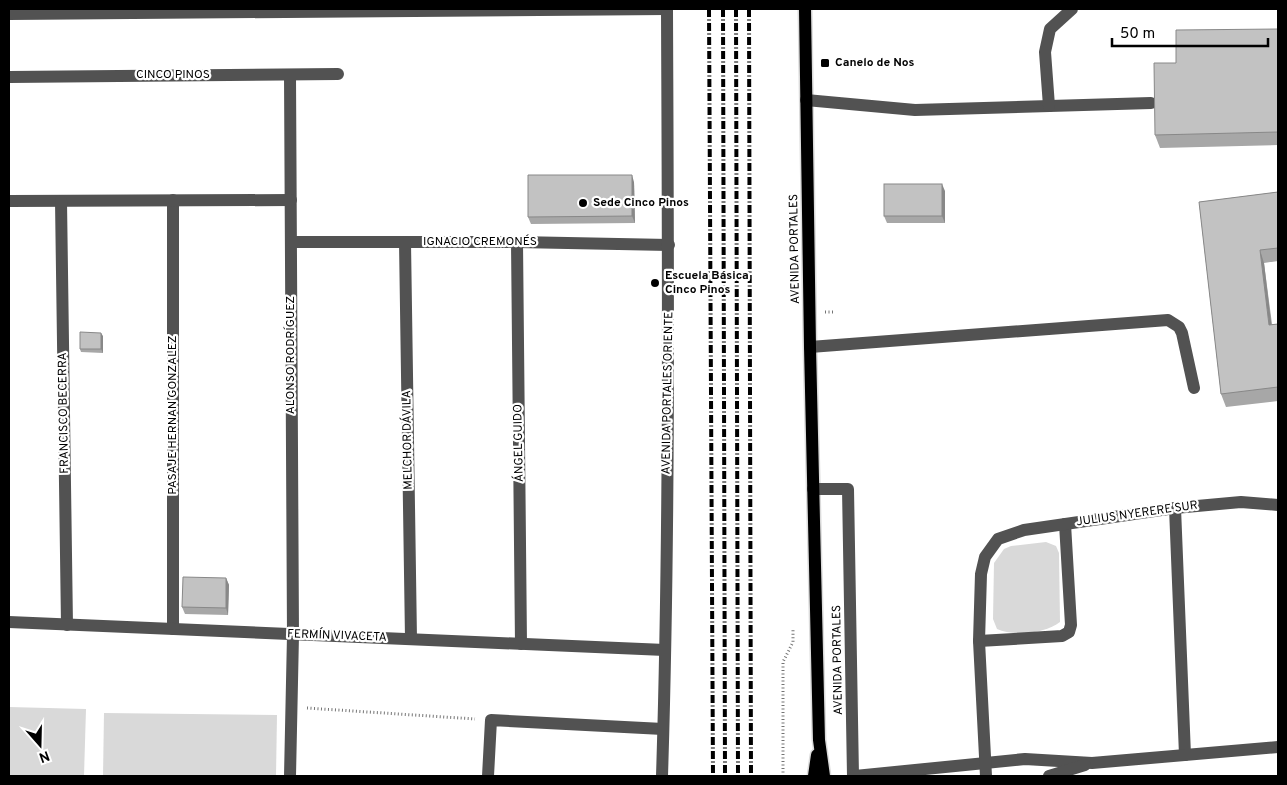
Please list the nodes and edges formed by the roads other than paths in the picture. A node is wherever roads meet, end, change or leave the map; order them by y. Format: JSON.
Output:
{"nodes":[{"id":1,"x":667,"y":9,"type":"edge"},
{"id":2,"x":805,"y":9,"type":"edge"},
{"id":3,"x":1072,"y":9,"type":"edge"},
{"id":4,"x":9,"y":14,"type":"edge"},
{"id":5,"x":338,"y":74,"type":"dead end"},
{"id":6,"x":290,"y":75,"type":"junction"},
{"id":7,"x":9,"y":76,"type":"edge"},
{"id":8,"x":806,"y":100,"type":"junction"},
{"id":9,"x":1152,"y":103,"type":"edge"},
{"id":10,"x":1049,"y":106,"type":"junction"},
{"id":11,"x":173,"y":200,"type":"junction"},
{"id":12,"x":291,"y":200,"type":"junction"},
{"id":13,"x":9,"y":201,"type":"edge"},
{"id":14,"x":61,"y":201,"type":"junction"},
{"id":15,"x":291,"y":242,"type":"junction"},
{"id":16,"x":405,"y":242,"type":"junction"},
{"id":17,"x":517,"y":242,"type":"junction"},
{"id":18,"x":669,"y":245,"type":"junction"},
{"id":19,"x":810,"y":347,"type":"junction"},
{"id":20,"x":1194,"y":388,"type":"dead end"},
{"id":21,"x":813,"y":489,"type":"junction"},
{"id":22,"x":1278,"y":505,"type":"edge"},
{"id":23,"x":1175,"y":508,"type":"junction"},
{"id":24,"x":1065,"y":524,"type":"junction"},
{"id":25,"x":9,"y":622,"type":"edge"},
{"id":26,"x":67,"y":625,"type":"junction"},
{"id":27,"x":173,"y":629,"type":"junction"},
{"id":28,"x":293,"y":635,"type":"junction"},
{"id":29,"x":411,"y":639,"type":"junction"},
{"id":30,"x":979,"y":641,"type":"junction"},
{"id":31,"x":521,"y":644,"type":"junction"},
{"id":32,"x":665,"y":650,"type":"junction"},
{"id":33,"x":663,"y":729,"type":"junction"},
{"id":34,"x":819,"y":740,"type":"junction"},
{"id":35,"x":1278,"y":747,"type":"edge"},
{"id":36,"x":1185,"y":755,"type":"junction"},
{"id":37,"x":985,"y":762,"type":"junction"},
{"id":38,"x":1092,"y":763,"type":"junction"},
{"id":39,"x":290,"y":776,"type":"edge"},
{"id":40,"x":488,"y":776,"type":"edge"},
{"id":41,"x":662,"y":776,"type":"edge"},
{"id":42,"x":814,"y":776,"type":"edge"},
{"id":43,"x":824,"y":776,"type":"edge"},
{"id":44,"x":854,"y":776,"type":"edge"},
{"id":45,"x":986,"y":776,"type":"edge"},
{"id":46,"x":1049,"y":776,"type":"edge"}],
"edges":[{"from":1,"to":4,"type":"street"},
{"from":1,"to":18,"type":"street","name":"AVENIDA PORTALES ORIENTE"},
{"from":2,"to":8,"type":"main road","name":"AVENIDA PORTALES"},
{"from":3,"to":10,"type":"street"},
{"from":5,"to":6,"type":"street","name":"CINCO PINOS"},
{"from":6,"to":7,"type":"street","name":"CINCO PINOS"},
{"from":6,"to":12,"type":"street","name":"ALONSO RODRÍGUEZ"},
{"from":8,"to":10,"type":"street"},
{"from":8,"to":19,"type":"main road","name":"AVENIDA PORTALES"},
{"from":9,"to":10,"type":"street"},
{"from":11,"to":12,"type":"street"},
{"from":11,"to":14,"type":"street"},
{"from":11,"to":27,"type":"street","name":"PASAJE HERNAN GONZALEZ"},
{"from":12,"to":15,"type":"street","name":"ALONSO RODRÍGUEZ"},
{"from":13,"to":14,"type":"street"},
{"from":14,"to":26,"type":"street","name":"FRANCISCO BECERRA"},
{"from":15,"to":16,"type":"street","name":"IGNACIO CREMONÉS"},
{"from":15,"to":28,"type":"street","name":"ALONSO RODRÍGUEZ"},
{"from":16,"to":17,"type":"street","name":"IGNACIO CREMONÉS"},
{"from":16,"to":29,"type":"street","name":"MELCHOR DÁVILA"},
{"from":17,"to":18,"type":"street","name":"IGNACIO CREMONÉS"},
{"from":17,"to":31,"type":"street","name":"ÁNGEL GUIDO"},
{"from":18,"to":32,"type":"street","name":"AVENIDA PORTALES ORIENTE"},
{"from":19,"to":20,"type":"street"},
{"from":19,"to":21,"type":"main road","name":"AVENIDA PORTALES"},
{"from":21,"to":34,"type":"main road","name":"AVENIDA PORTALES"},
{"from":21,"to":44,"type":"street","name":"AVENIDA PORTALES"},
{"from":22,"to":23,"type":"street","name":"JULIUS NYERERE SUR"},
{"from":23,"to":24,"type":"street","name":"JULIUS NYERERE SUR"},
{"from":23,"to":36,"type":"street"},
{"from":24,"to":30,"type":"street","name":"JULIUS NYERERE SUR"},
{"from":24,"to":30,"type":"street"},
{"from":25,"to":26,"type":"street","name":"FERMÍN VIVACETA"},
{"from":26,"to":27,"type":"street","name":"FERMÍN VIVACETA"},
{"from":27,"to":28,"type":"street","name":"FERMÍN VIVACETA"},
{"from":28,"to":29,"type":"street","name":"FERMÍN VIVACETA"},
{"from":28,"to":39,"type":"street","name":"ALONSO RODRÍGUEZ"},
{"from":29,"to":31,"type":"street","name":"FERMÍN VIVACETA"},
{"from":30,"to":37,"type":"street"},
{"from":31,"to":32,"type":"street","name":"FERMÍN VIVACETA"},
{"from":32,"to":33,"type":"street","name":"AVENIDA PORTALES ORIENTE"},
{"from":33,"to":40,"type":"street"},
{"from":33,"to":41,"type":"street","name":"AVENIDA PORTALES ORIENTE"},
{"from":34,"to":42,"type":"main road","name":"AVENIDA PORTALES"},
{"from":34,"to":43,"type":"main road","name":"AVENIDA PORTALES"},
{"from":35,"to":36,"type":"street"},
{"from":36,"to":38,"type":"street"},
{"from":37,"to":38,"type":"street"},
{"from":37,"to":44,"type":"street"},
{"from":37,"to":45,"type":"street"},
{"from":38,"to":46,"type":"street"}]}
